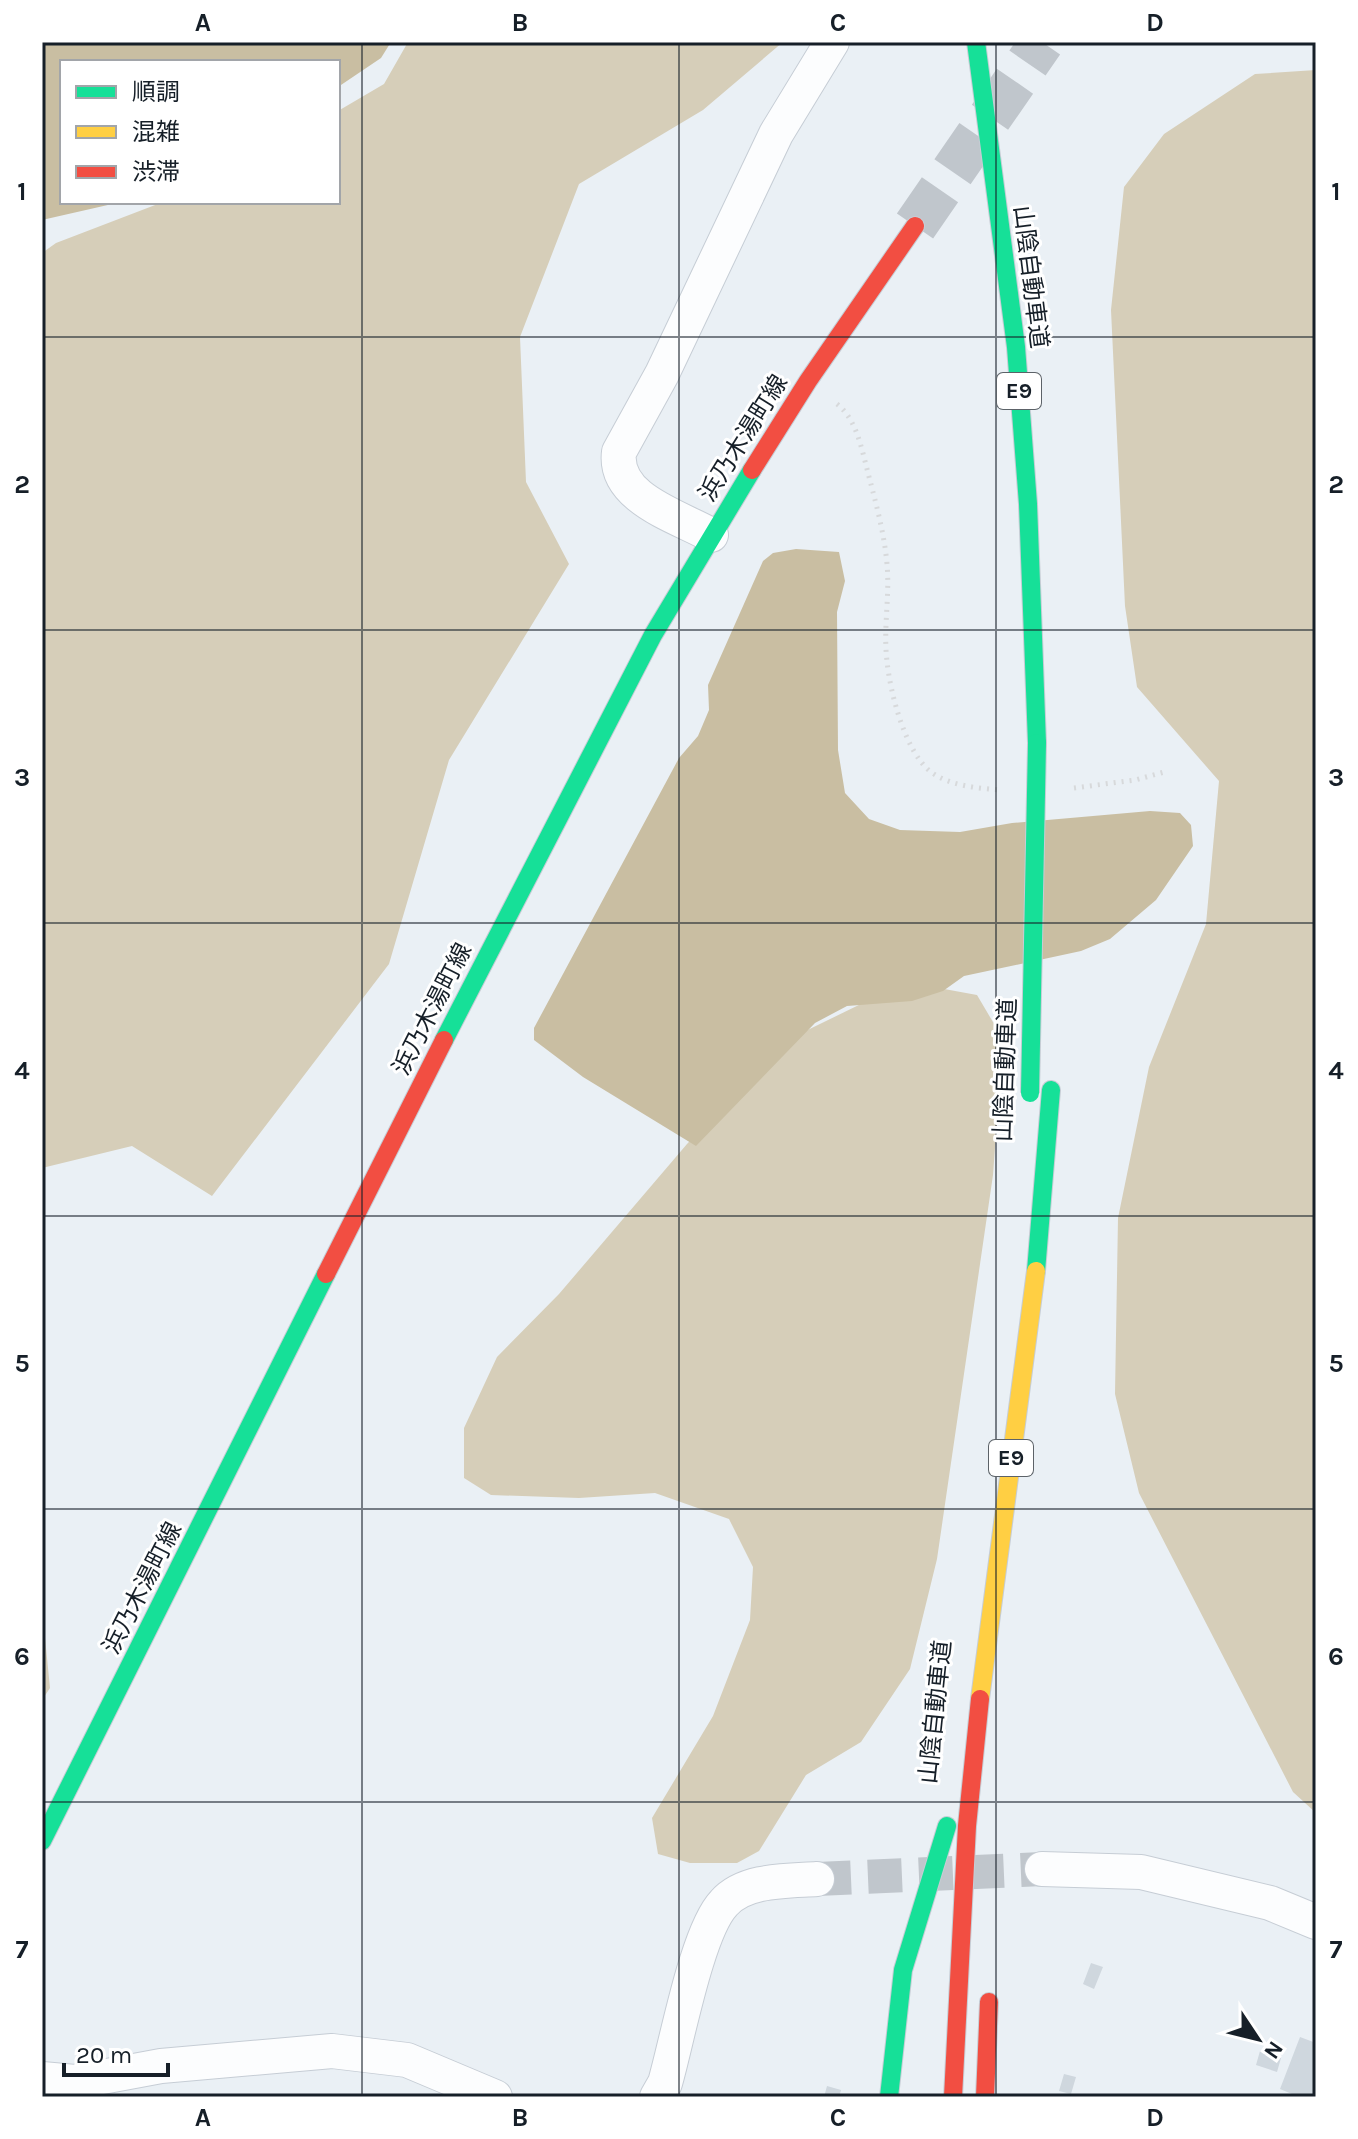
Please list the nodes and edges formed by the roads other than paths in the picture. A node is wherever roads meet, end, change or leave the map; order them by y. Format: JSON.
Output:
{"nodes":[{"id":1,"x":832,"y":42,"type":"edge"},
{"id":2,"x":976,"y":42,"type":"edge"},
{"id":3,"x":915,"y":226,"type":"tunnel mouth"},
{"id":4,"x":711,"y":535,"type":"junction"},
{"id":5,"x":1051,"y":1082,"type":"dead end"},
{"id":6,"x":1030,"y":1101,"type":"dead end"},
{"id":7,"x":967,"y":1826,"type":"junction"},
{"id":8,"x":42,"y":1841,"type":"edge"},
{"id":9,"x":1042,"y":1869,"type":"tunnel mouth"},
{"id":10,"x":817,"y":1879,"type":"tunnel mouth"},
{"id":11,"x":983,"y":1901,"type":"dead end"},
{"id":12,"x":939,"y":1921,"type":"dead end"},
{"id":13,"x":1316,"y":1922,"type":"edge"},
{"id":14,"x":990,"y":1976,"type":"dead end"},
{"id":15,"x":63,"y":2086,"type":"edge"},
{"id":16,"x":495,"y":2097,"type":"edge"},
{"id":17,"x":657,"y":2097,"type":"edge"},
{"id":18,"x":889,"y":2097,"type":"edge"},
{"id":19,"x":953,"y":2097,"type":"edge"},
{"id":20,"x":985,"y":2097,"type":"edge"}],
"edges":[{"from":1,"to":4,"type":"street"},
{"from":2,"to":6,"type":"main road","name":"山陰自動車道","number":"E9","bridge":true},
{"from":3,"to":4,"type":"main road","name":"浜乃木湯町線"},
{"from":4,"to":8,"type":"main road","name":"浜乃木湯町線"},
{"from":5,"to":7,"type":"main road","name":"山陰自動車道","number":"E9"},
{"from":7,"to":11,"type":"main road","number":"E9"},
{"from":7,"to":19,"type":"main road","name":"山陰自動車道","number":"E9"},
{"from":9,"to":13,"type":"street"},
{"from":10,"to":17,"type":"street"},
{"from":12,"to":18,"type":"main road"},
{"from":14,"to":20,"type":"main road"},
{"from":15,"to":16,"type":"street"}]}
